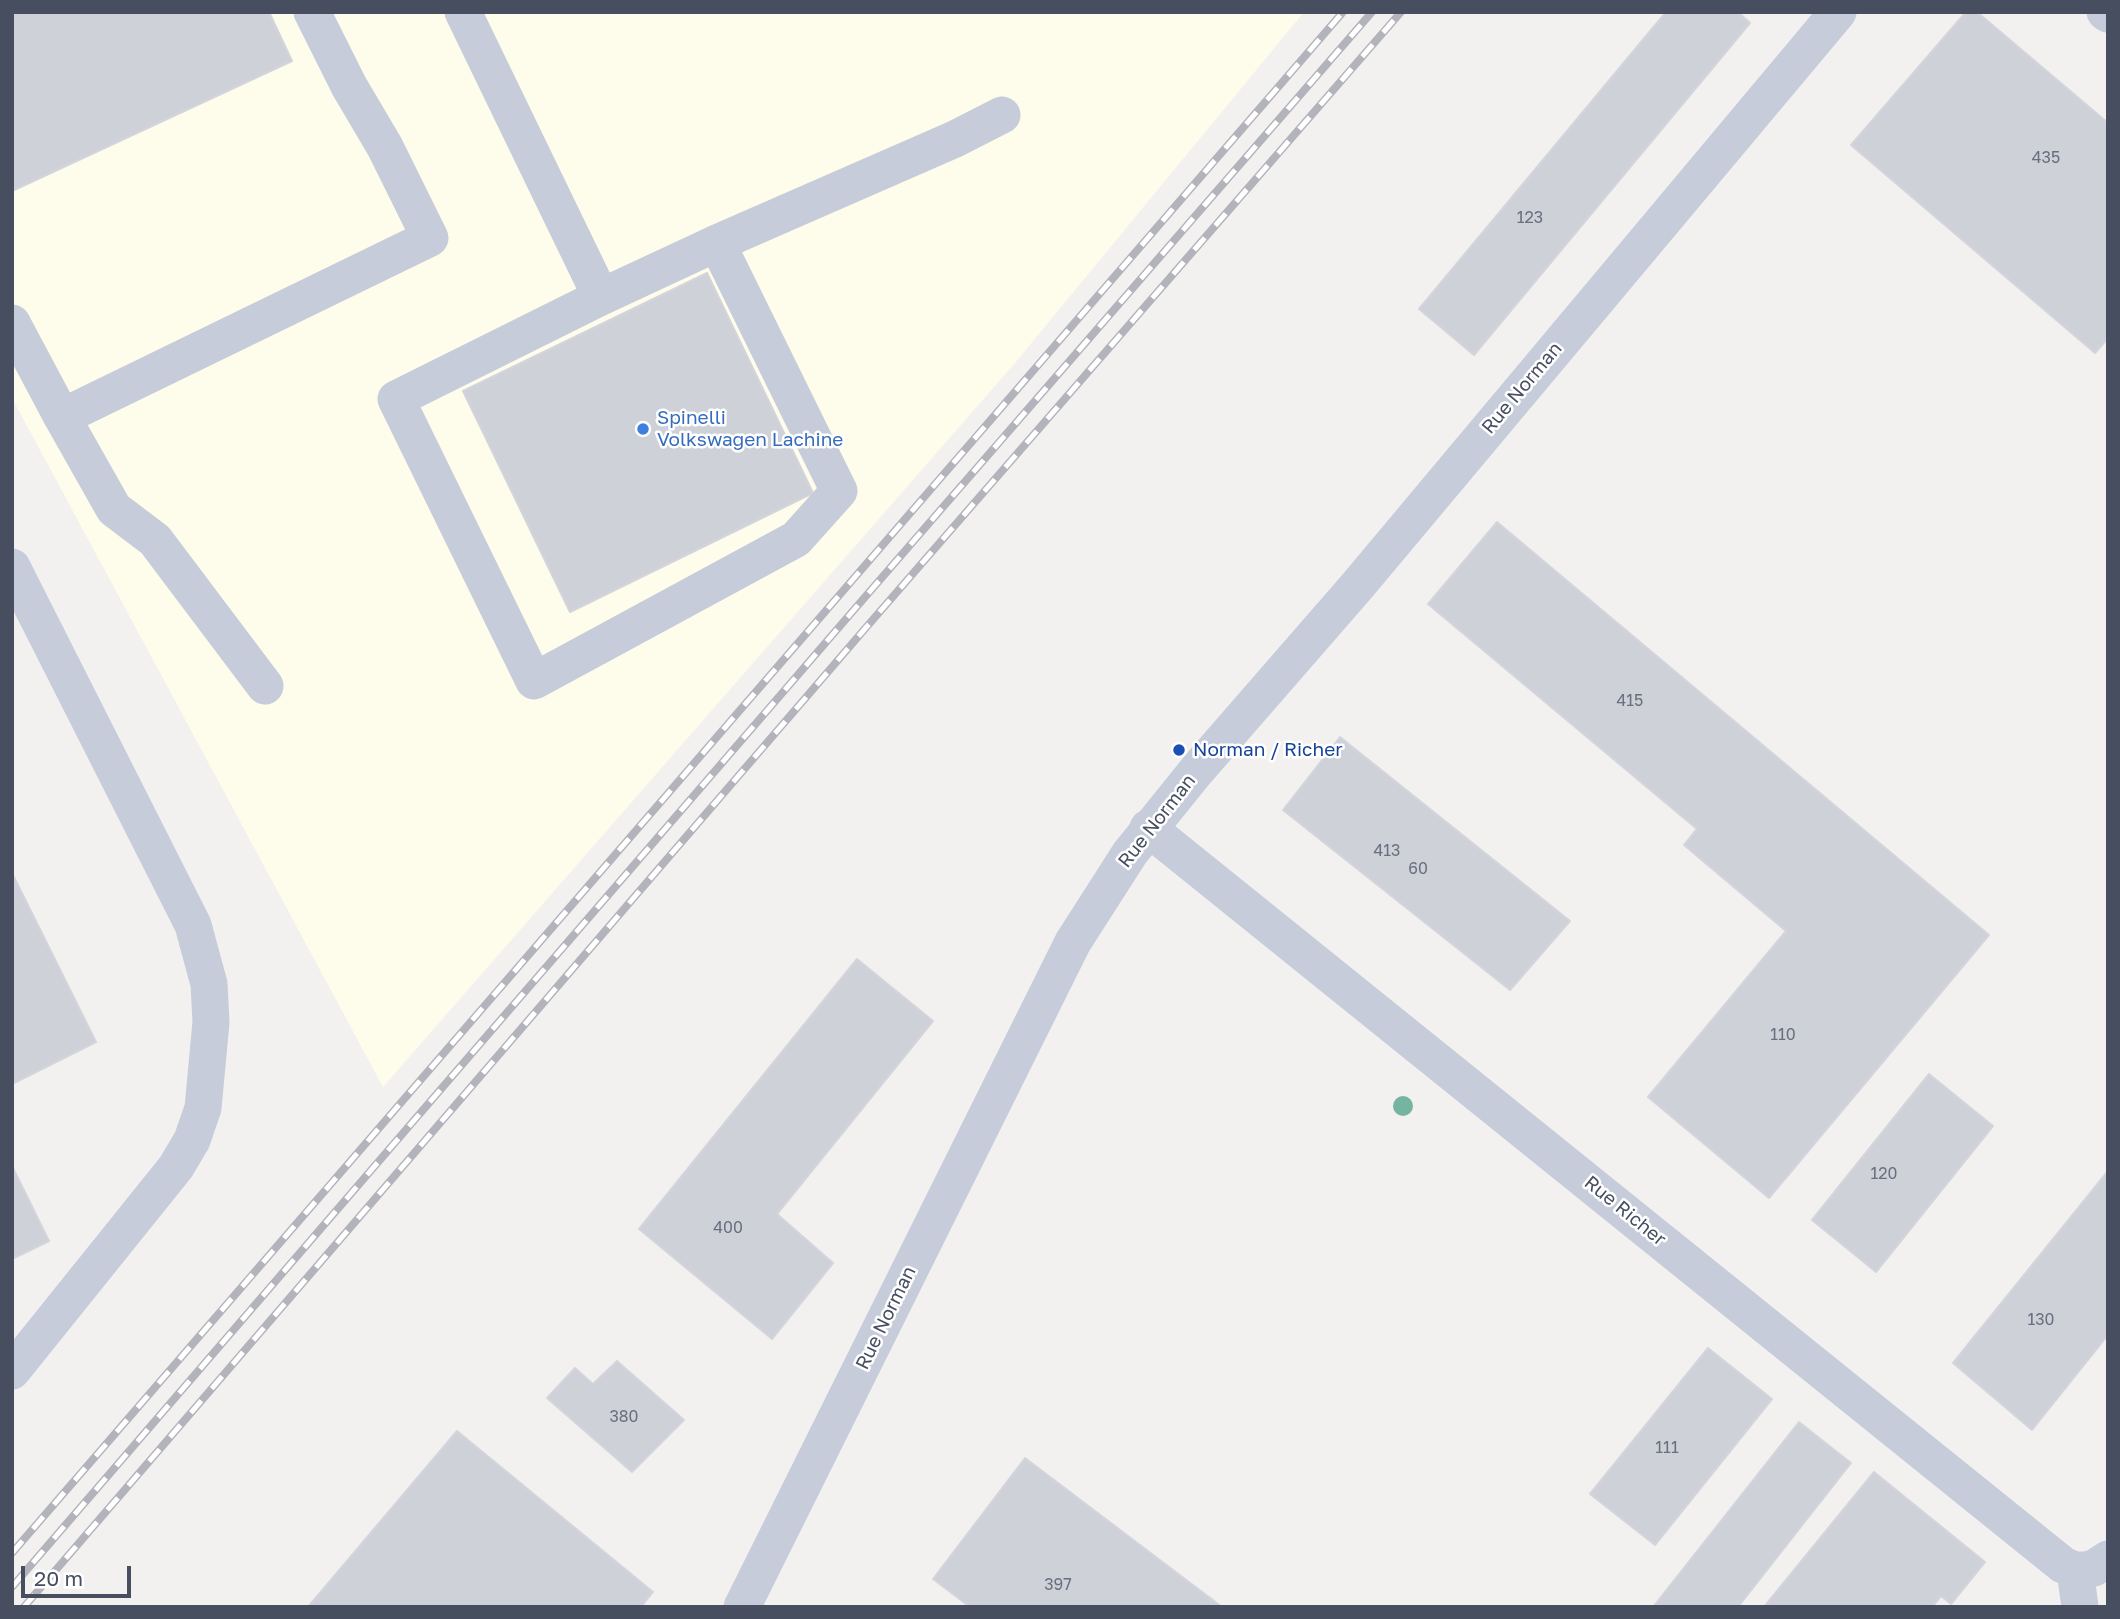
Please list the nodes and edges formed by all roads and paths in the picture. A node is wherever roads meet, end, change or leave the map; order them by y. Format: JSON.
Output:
{"nodes":[{"id":1,"x":463,"y":12,"type":"edge"},
{"id":2,"x":1838,"y":12,"type":"edge"},
{"id":3,"x":314,"y":13,"type":"edge"},
{"id":4,"x":1002,"y":115,"type":"dead end"},
{"id":5,"x":717,"y":243,"type":"junction"},
{"id":6,"x":601,"y":297,"type":"junction"},
{"id":7,"x":12,"y":323,"type":"edge"},
{"id":8,"x":62,"y":417,"type":"junction"},
{"id":9,"x":12,"y":567,"type":"edge"},
{"id":10,"x":265,"y":686,"type":"dead end"},
{"id":11,"x":1148,"y":828,"type":"junction"},
{"id":12,"x":12,"y":1371,"type":"edge"},
{"id":13,"x":2091,"y":1564,"type":"edge"},
{"id":14,"x":742,"y":1607,"type":"edge"},
{"id":15,"x":2080,"y":1607,"type":"edge"}],
"edges":[{"from":1,"to":6,"type":"street"},
{"from":2,"to":11,"type":"street","name":"Rue Norman"},
{"from":3,"to":8,"type":"street"},
{"from":4,"to":5,"type":"street"},
{"from":5,"to":6,"type":"street"},
{"from":5,"to":6,"type":"street"},
{"from":7,"to":8,"type":"street"},
{"from":8,"to":10,"type":"street"},
{"from":9,"to":12,"type":"street"},
{"from":11,"to":13,"type":"street","name":"Rue Richer"},
{"from":11,"to":14,"type":"street","name":"Rue Norman"},
{"from":13,"to":15,"type":"street"}]}
